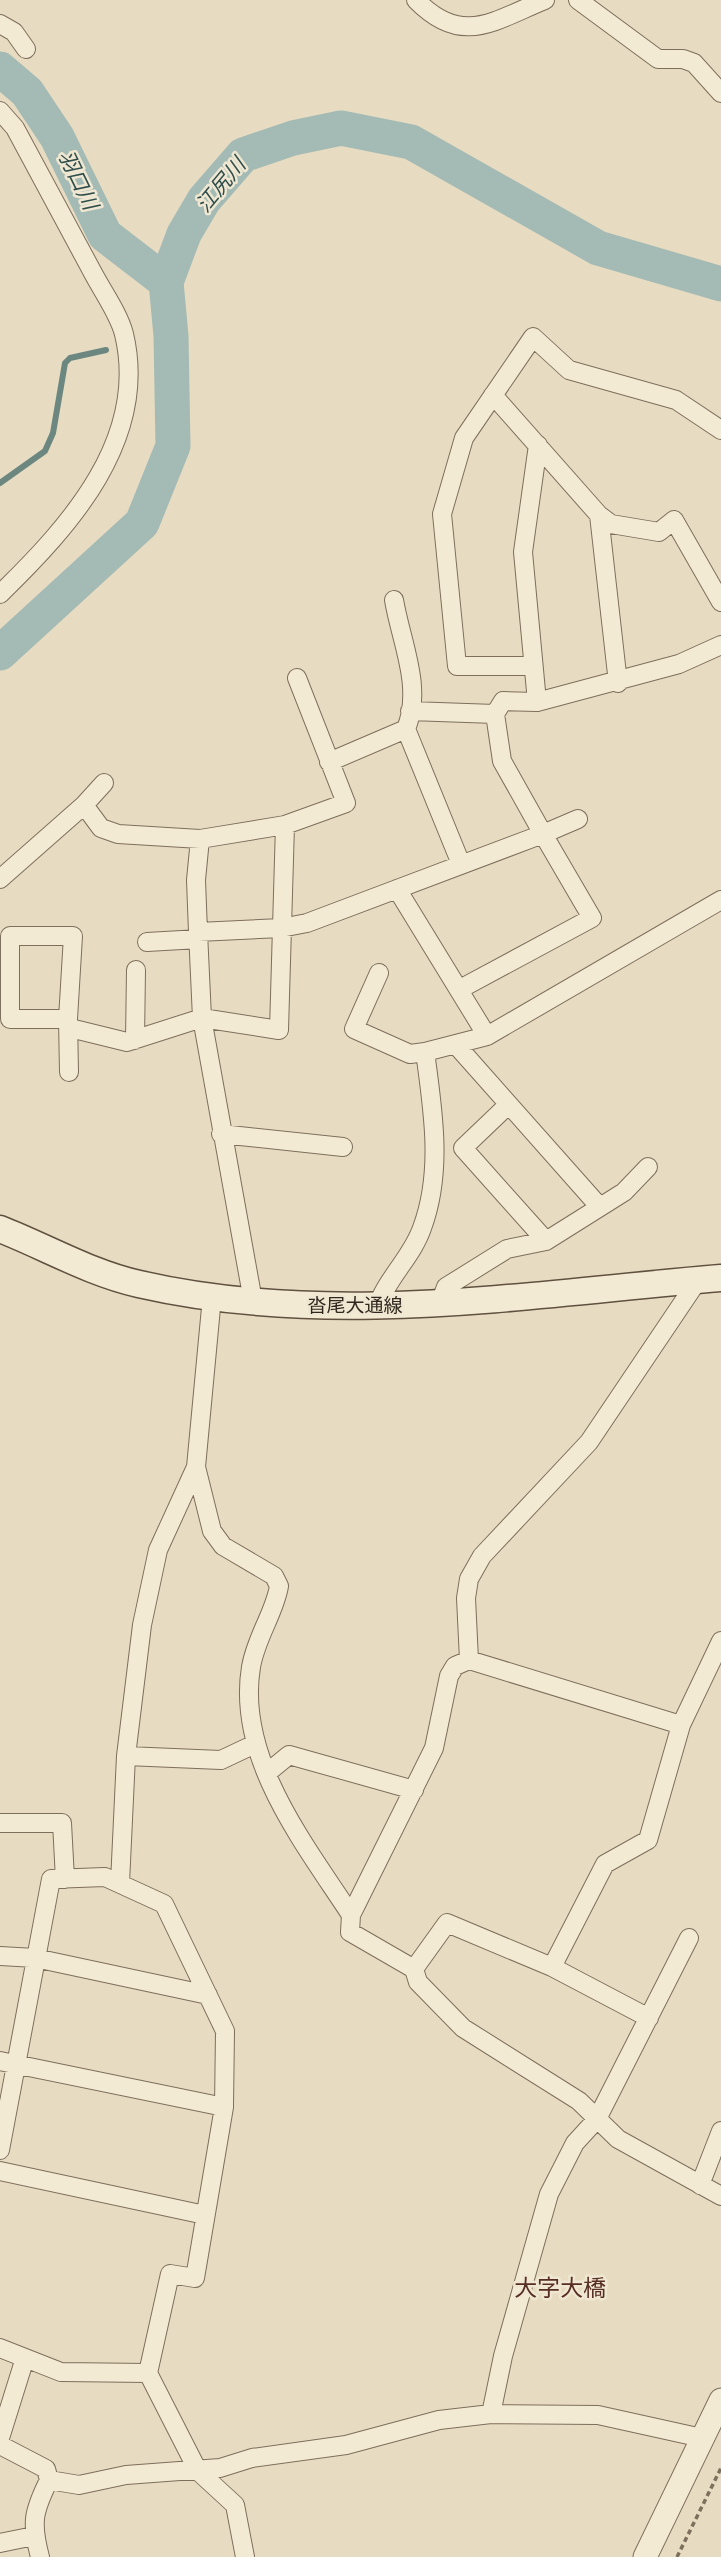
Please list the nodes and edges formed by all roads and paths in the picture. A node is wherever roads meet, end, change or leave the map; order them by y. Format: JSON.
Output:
{"nodes":[{"id":1,"x":416,"y":0,"type":"edge"},
{"id":2,"x":545,"y":0,"type":"edge"},
{"id":3,"x":578,"y":0,"type":"edge"},
{"id":4,"x":0,"y":24,"type":"edge"},
{"id":5,"x":26,"y":49,"type":"dead end"},
{"id":6,"x":721,"y":93,"type":"edge"},
{"id":7,"x":0,"y":111,"type":"edge"},
{"id":8,"x":493,"y":395,"type":"junction"},
{"id":9,"x":721,"y":430,"type":"edge"},
{"id":10,"x":538,"y":445,"type":"junction"},
{"id":11,"x":599,"y":515,"type":"junction"},
{"id":12,"x":0,"y":594,"type":"edge"},
{"id":13,"x":394,"y":600,"type":"dead end"},
{"id":14,"x":721,"y":602,"type":"edge"},
{"id":15,"x":721,"y":645,"type":"edge"},
{"id":16,"x":533,"y":666,"type":"junction"},
{"id":17,"x":297,"y":678,"type":"dead end"},
{"id":18,"x":618,"y":683,"type":"junction"},
{"id":19,"x":537,"y":702,"type":"junction"},
{"id":20,"x":495,"y":714,"type":"junction"},
{"id":21,"x":408,"y":720,"type":"junction"},
{"id":22,"x":329,"y":762,"type":"junction"},
{"id":23,"x":104,"y":783,"type":"dead end"},
{"id":24,"x":84,"y":805,"type":"junction"},
{"id":25,"x":578,"y":819,"type":"dead end"},
{"id":26,"x":285,"y":825,"type":"junction"},
{"id":27,"x":543,"y":834,"type":"junction"},
{"id":28,"x":200,"y":839,"type":"junction"},
{"id":29,"x":461,"y":864,"type":"junction"},
{"id":30,"x":0,"y":879,"type":"edge"},
{"id":31,"x":397,"y":889,"type":"junction"},
{"id":32,"x":721,"y":900,"type":"edge"},
{"id":33,"x":281,"y":929,"type":"junction"},
{"id":34,"x":198,"y":936,"type":"junction"},
{"id":35,"x":147,"y":943,"type":"dead end"},
{"id":36,"x":136,"y":971,"type":"dead end"},
{"id":37,"x":379,"y":973,"type":"dead end"},
{"id":38,"x":460,"y":989,"type":"junction"},
{"id":39,"x":202,"y":1018,"type":"junction"},
{"id":40,"x":69,"y":1024,"type":"junction"},
{"id":41,"x":487,"y":1036,"type":"junction"},
{"id":42,"x":135,"y":1040,"type":"junction"},
{"id":43,"x":457,"y":1046,"type":"junction"},
{"id":44,"x":425,"y":1052,"type":"junction"},
{"id":45,"x":69,"y":1072,"type":"dead end"},
{"id":46,"x":508,"y":1105,"type":"junction"},
{"id":47,"x":221,"y":1134,"type":"junction"},
{"id":48,"x":342,"y":1147,"type":"dead end"},
{"id":49,"x":648,"y":1167,"type":"dead end"},
{"id":50,"x":598,"y":1205,"type":"junction"},
{"id":51,"x":0,"y":1229,"type":"edge"},
{"id":52,"x":545,"y":1241,"type":"junction"},
{"id":53,"x":710,"y":1279,"type":"edge"},
{"id":54,"x":212,"y":1297,"type":"junction"},
{"id":55,"x":253,"y":1301,"type":"junction"},
{"id":56,"x":440,"y":1303,"type":"junction"},
{"id":57,"x":377,"y":1307,"type":"junction"},
{"id":58,"x":196,"y":1467,"type":"junction"},
{"id":59,"x":721,"y":1641,"type":"edge"},
{"id":60,"x":469,"y":1660,"type":"junction"},
{"id":61,"x":681,"y":1725,"type":"junction"},
{"id":62,"x":255,"y":1744,"type":"junction"},
{"id":63,"x":126,"y":1756,"type":"junction"},
{"id":64,"x":267,"y":1773,"type":"junction"},
{"id":65,"x":414,"y":1790,"type":"junction"},
{"id":66,"x":0,"y":1823,"type":"edge"},
{"id":67,"x":65,"y":1878,"type":"junction"},
{"id":68,"x":120,"y":1884,"type":"junction"},
{"id":69,"x":351,"y":1915,"type":"junction"},
{"id":70,"x":689,"y":1938,"type":"dead end"},
{"id":71,"x":0,"y":1956,"type":"edge"},
{"id":72,"x":35,"y":1958,"type":"junction"},
{"id":73,"x":552,"y":1967,"type":"junction"},
{"id":74,"x":414,"y":1969,"type":"junction"},
{"id":75,"x":208,"y":1995,"type":"junction"},
{"id":76,"x":649,"y":2018,"type":"junction"},
{"id":77,"x":8,"y":2062,"type":"edge"},
{"id":78,"x":224,"y":2107,"type":"junction"},
{"id":79,"x":597,"y":2119,"type":"junction"},
{"id":80,"x":721,"y":2132,"type":"edge"},
{"id":81,"x":0,"y":2151,"type":"edge"},
{"id":82,"x":0,"y":2171,"type":"edge"},
{"id":83,"x":700,"y":2185,"type":"junction"},
{"id":84,"x":721,"y":2196,"type":"edge"},
{"id":85,"x":205,"y":2216,"type":"junction"},
{"id":86,"x":0,"y":2348,"type":"edge"},
{"id":87,"x":25,"y":2358,"type":"junction"},
{"id":88,"x":148,"y":2374,"type":"junction"},
{"id":89,"x":721,"y":2400,"type":"edge"},
{"id":90,"x":491,"y":2414,"type":"junction"},
{"id":91,"x":0,"y":2438,"type":"edge"},
{"id":92,"x":702,"y":2438,"type":"junction"},
{"id":93,"x":0,"y":2445,"type":"edge"},
{"id":94,"x":721,"y":2468,"type":"edge"},
{"id":95,"x":198,"y":2471,"type":"junction"},
{"id":96,"x":49,"y":2480,"type":"junction"},
{"id":97,"x":34,"y":2536,"type":"junction"},
{"id":98,"x":0,"y":2543,"type":"edge"},
{"id":99,"x":40,"y":2557,"type":"edge"},
{"id":100,"x":245,"y":2557,"type":"edge"},
{"id":101,"x":645,"y":2557,"type":"edge"},
{"id":102,"x":677,"y":2557,"type":"edge"}],
"edges":[{"from":1,"to":2,"type":"street"},
{"from":3,"to":6,"type":"street"},
{"from":4,"to":5,"type":"street"},
{"from":7,"to":12,"type":"street"},
{"from":8,"to":9,"type":"street"},
{"from":8,"to":10,"type":"street"},
{"from":8,"to":16,"type":"street"},
{"from":10,"to":11,"type":"street"},
{"from":10,"to":16,"type":"street"},
{"from":11,"to":14,"type":"street"},
{"from":11,"to":18,"type":"street"},
{"from":13,"to":21,"type":"street"},
{"from":15,"to":18,"type":"street"},
{"from":16,"to":19,"type":"street"},
{"from":17,"to":22,"type":"street"},
{"from":18,"to":19,"type":"street"},
{"from":19,"to":20,"type":"street"},
{"from":20,"to":21,"type":"street"},
{"from":20,"to":27,"type":"street"},
{"from":21,"to":22,"type":"street"},
{"from":21,"to":29,"type":"street"},
{"from":22,"to":26,"type":"street"},
{"from":23,"to":24,"type":"street"},
{"from":24,"to":28,"type":"street"},
{"from":24,"to":30,"type":"street"},
{"from":25,"to":27,"type":"street"},
{"from":26,"to":28,"type":"street"},
{"from":26,"to":33,"type":"street"},
{"from":27,"to":29,"type":"street"},
{"from":27,"to":38,"type":"street"},
{"from":28,"to":34,"type":"street"},
{"from":29,"to":31,"type":"street"},
{"from":31,"to":33,"type":"street"},
{"from":31,"to":38,"type":"street"},
{"from":32,"to":41,"type":"street"},
{"from":33,"to":34,"type":"street"},
{"from":33,"to":39,"type":"street"},
{"from":34,"to":35,"type":"street"},
{"from":34,"to":39,"type":"street"},
{"from":36,"to":42,"type":"street"},
{"from":37,"to":44,"type":"street"},
{"from":38,"to":41,"type":"street"},
{"from":39,"to":42,"type":"street"},
{"from":39,"to":47,"type":"street"},
{"from":40,"to":40,"type":"street"},
{"from":40,"to":42,"type":"street"},
{"from":40,"to":45,"type":"street"},
{"from":41,"to":43,"type":"street"},
{"from":43,"to":44,"type":"street"},
{"from":43,"to":46,"type":"street"},
{"from":44,"to":57,"type":"street"},
{"from":46,"to":50,"type":"street"},
{"from":46,"to":52,"type":"street"},
{"from":47,"to":48,"type":"street"},
{"from":47,"to":55,"type":"street"},
{"from":49,"to":50,"type":"street"},
{"from":50,"to":52,"type":"street"},
{"from":51,"to":54,"type":"main road","name":"沓尾大通線"},
{"from":52,"to":56,"type":"street"},
{"from":53,"to":56,"type":"main road","name":"沓尾大通線"},
{"from":53,"to":60,"type":"street"},
{"from":54,"to":55,"type":"main road","name":"沓尾大通線"},
{"from":54,"to":58,"type":"street"},
{"from":55,"to":57,"type":"main road","name":"沓尾大通線"},
{"from":56,"to":57,"type":"main road","name":"沓尾大通線"},
{"from":58,"to":62,"type":"street"},
{"from":58,"to":63,"type":"street"},
{"from":59,"to":61,"type":"street"},
{"from":60,"to":61,"type":"street"},
{"from":60,"to":65,"type":"street"},
{"from":61,"to":73,"type":"street"},
{"from":62,"to":63,"type":"street"},
{"from":62,"to":64,"type":"street"},
{"from":63,"to":68,"type":"street"},
{"from":64,"to":65,"type":"street"},
{"from":64,"to":69,"type":"street"},
{"from":65,"to":69,"type":"street"},
{"from":66,"to":67,"type":"street"},
{"from":67,"to":68,"type":"street"},
{"from":67,"to":72,"type":"street"},
{"from":68,"to":75,"type":"street"},
{"from":69,"to":74,"type":"street"},
{"from":70,"to":76,"type":"street"},
{"from":71,"to":72,"type":"street"},
{"from":72,"to":75,"type":"street"},
{"from":72,"to":77,"type":"street"},
{"from":73,"to":74,"type":"street"},
{"from":73,"to":76,"type":"street"},
{"from":74,"to":79,"type":"street"},
{"from":75,"to":78,"type":"street"},
{"from":76,"to":79,"type":"street"},
{"from":77,"to":78,"type":"street"},
{"from":77,"to":81,"type":"street"},
{"from":78,"to":85,"type":"street"},
{"from":79,"to":83,"type":"street"},
{"from":79,"to":90,"type":"street"},
{"from":80,"to":83,"type":"street"},
{"from":82,"to":85,"type":"street"},
{"from":83,"to":84,"type":"street"},
{"from":85,"to":88,"type":"street"},
{"from":86,"to":87,"type":"street"},
{"from":87,"to":88,"type":"street"},
{"from":87,"to":91,"type":"street"},
{"from":88,"to":95,"type":"street"},
{"from":89,"to":92,"type":"street"},
{"from":90,"to":92,"type":"street"},
{"from":90,"to":95,"type":"street"},
{"from":92,"to":101,"type":"street"},
{"from":93,"to":96,"type":"street"},
{"from":94,"to":102,"type":"path"},
{"from":95,"to":96,"type":"street"},
{"from":95,"to":100,"type":"street"},
{"from":96,"to":97,"type":"street"},
{"from":97,"to":98,"type":"street"},
{"from":97,"to":99,"type":"street"}]}
